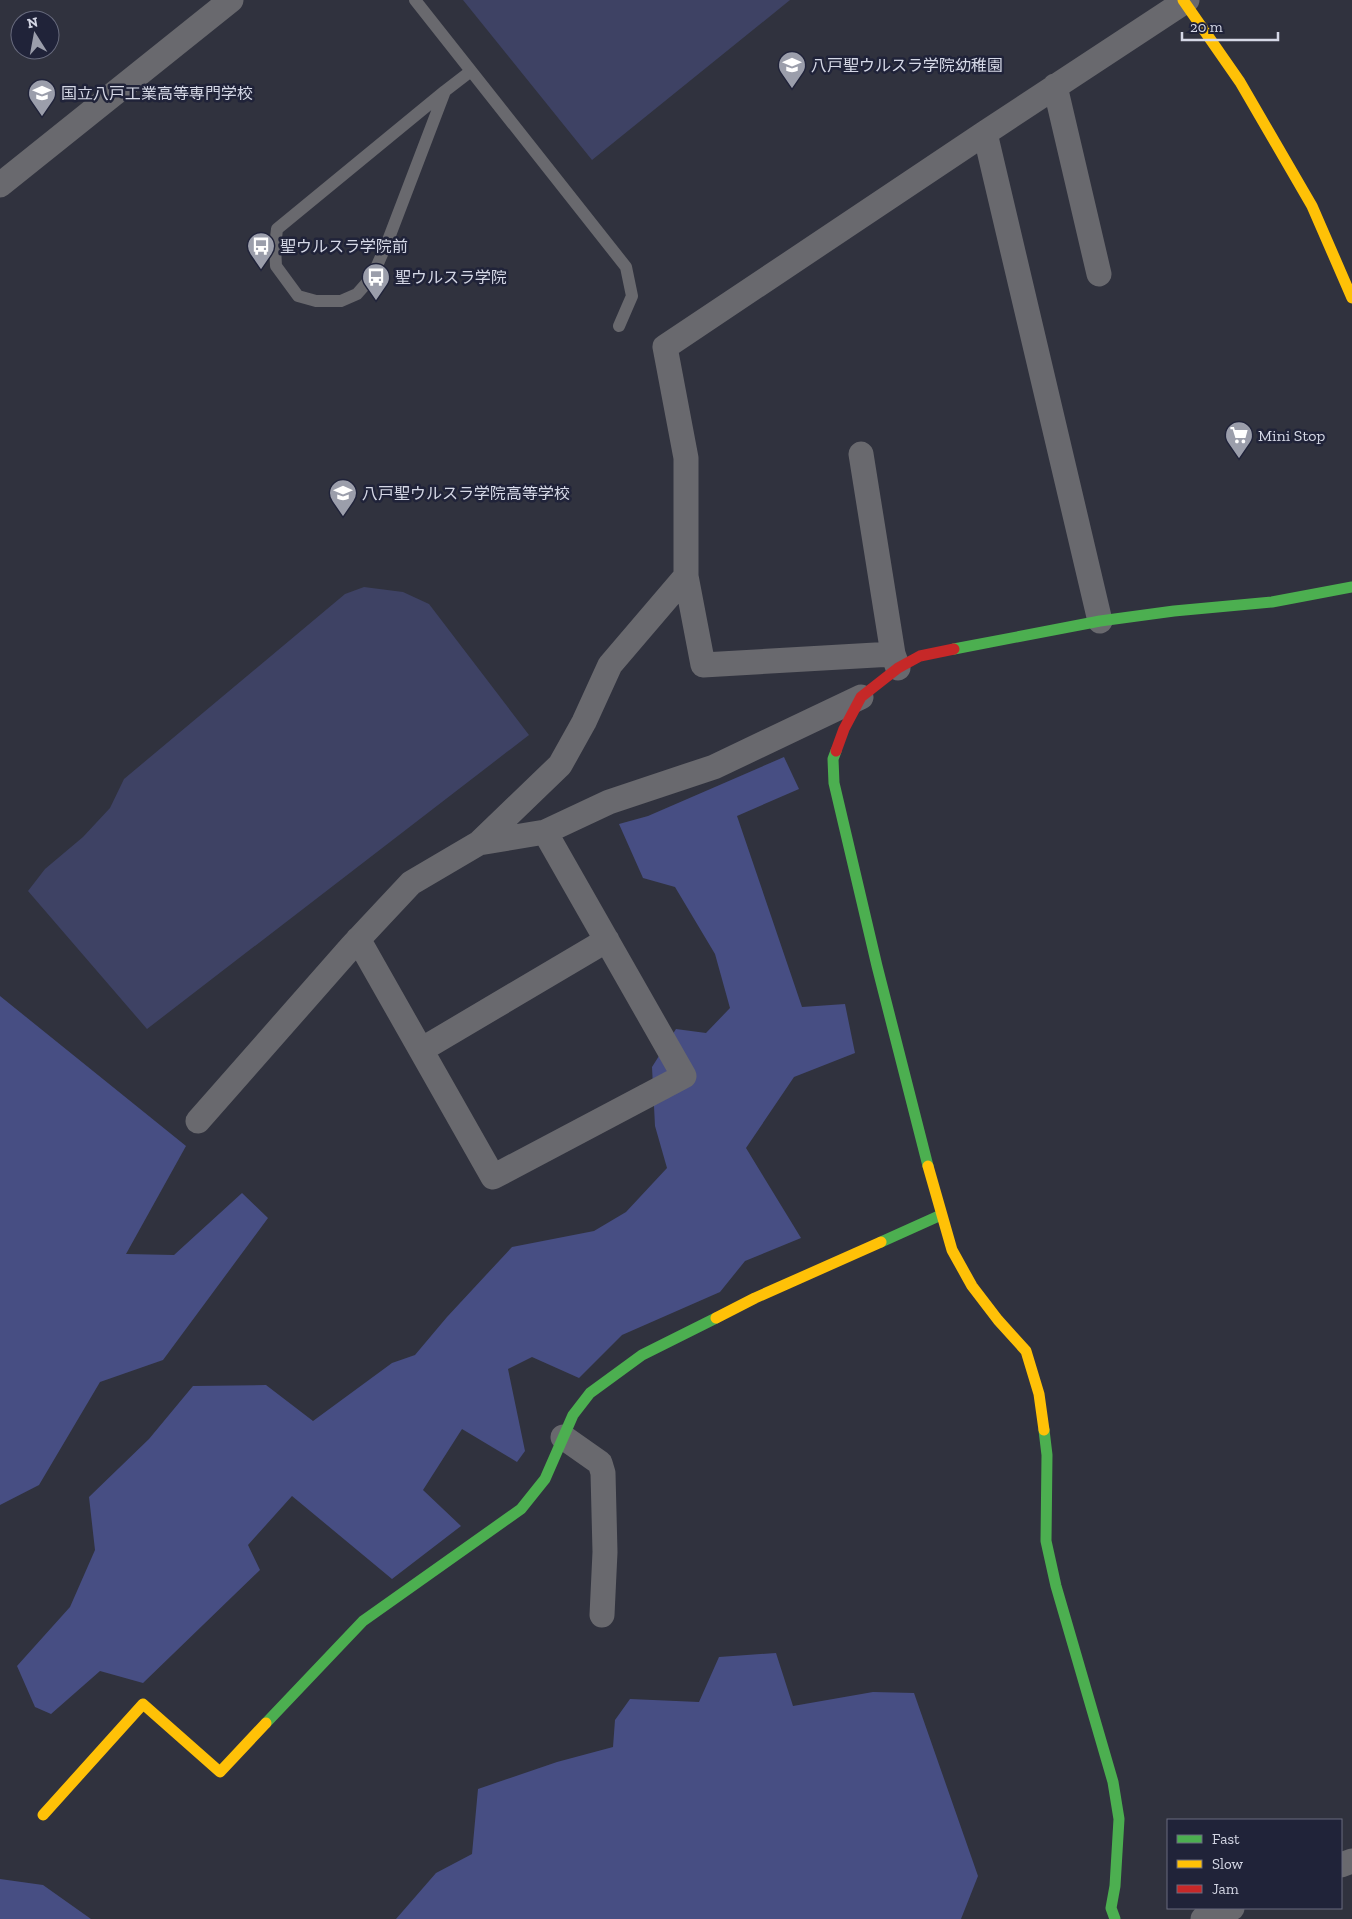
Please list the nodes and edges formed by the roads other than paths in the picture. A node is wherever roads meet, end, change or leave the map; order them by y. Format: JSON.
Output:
{"nodes":[{"id":1,"x":231,"y":0,"type":"edge"},
{"id":2,"x":415,"y":0,"type":"edge"},
{"id":3,"x":1184,"y":1,"type":"edge"},
{"id":4,"x":471,"y":71,"type":"junction"},
{"id":5,"x":1055,"y":86,"type":"junction"},
{"id":6,"x":445,"y":91,"type":"junction"},
{"id":7,"x":985,"y":133,"type":"junction"},
{"id":8,"x":0,"y":185,"type":"edge"},
{"id":9,"x":1099,"y":274,"type":"dead end"},
{"id":10,"x":1352,"y":298,"type":"edge"},
{"id":11,"x":619,"y":326,"type":"dead end"},
{"id":12,"x":861,"y":454,"type":"dead end"},
{"id":13,"x":686,"y":576,"type":"junction"},
{"id":14,"x":1352,"y":587,"type":"edge"},
{"id":15,"x":1100,"y":621,"type":"junction"},
{"id":16,"x":895,"y":661,"type":"junction"},
{"id":17,"x":861,"y":697,"type":"junction"},
{"id":18,"x":545,"y":832,"type":"junction"},
{"id":19,"x":479,"y":843,"type":"junction"},
{"id":20,"x":358,"y":939,"type":"junction"},
{"id":21,"x":607,"y":940,"type":"junction"},
{"id":22,"x":421,"y":1050,"type":"junction"},
{"id":23,"x":198,"y":1121,"type":"dead end"},
{"id":24,"x":941,"y":1214,"type":"junction"},
{"id":25,"x":563,"y":1437,"type":"junction"},
{"id":26,"x":602,"y":1615,"type":"dead end"},
{"id":27,"x":43,"y":1815,"type":"dead end"},
{"id":28,"x":1229,"y":1909,"type":"edge"},
{"id":29,"x":1115,"y":1919,"type":"edge"},
{"id":30,"x":1203,"y":1919,"type":"edge"}],
"edges":[{"from":1,"to":8,"type":"street"},
{"from":2,"to":4,"type":"lane"},
{"from":3,"to":5,"type":"street"},
{"from":3,"to":10,"type":"street"},
{"from":4,"to":6,"type":"lane"},
{"from":4,"to":11,"type":"lane"},
{"from":5,"to":7,"type":"street"},
{"from":5,"to":9,"type":"street"},
{"from":6,"to":6,"type":"lane"},
{"from":7,"to":13,"type":"street"},
{"from":7,"to":15,"type":"street"},
{"from":12,"to":16,"type":"street"},
{"from":13,"to":16,"type":"street"},
{"from":13,"to":19,"type":"street"},
{"from":14,"to":15,"type":"street"},
{"from":15,"to":16,"type":"street"},
{"from":16,"to":17,"type":"street"},
{"from":17,"to":18,"type":"street"},
{"from":17,"to":24,"type":"street"},
{"from":18,"to":19,"type":"street"},
{"from":18,"to":21,"type":"street"},
{"from":19,"to":20,"type":"street"},
{"from":20,"to":22,"type":"street"},
{"from":20,"to":23,"type":"street"},
{"from":21,"to":22,"type":"street"},
{"from":21,"to":22,"type":"street"},
{"from":24,"to":25,"type":"street"},
{"from":24,"to":29,"type":"street"},
{"from":25,"to":26,"type":"street"},
{"from":25,"to":27,"type":"street"},
{"from":28,"to":30,"type":"street"}]}
